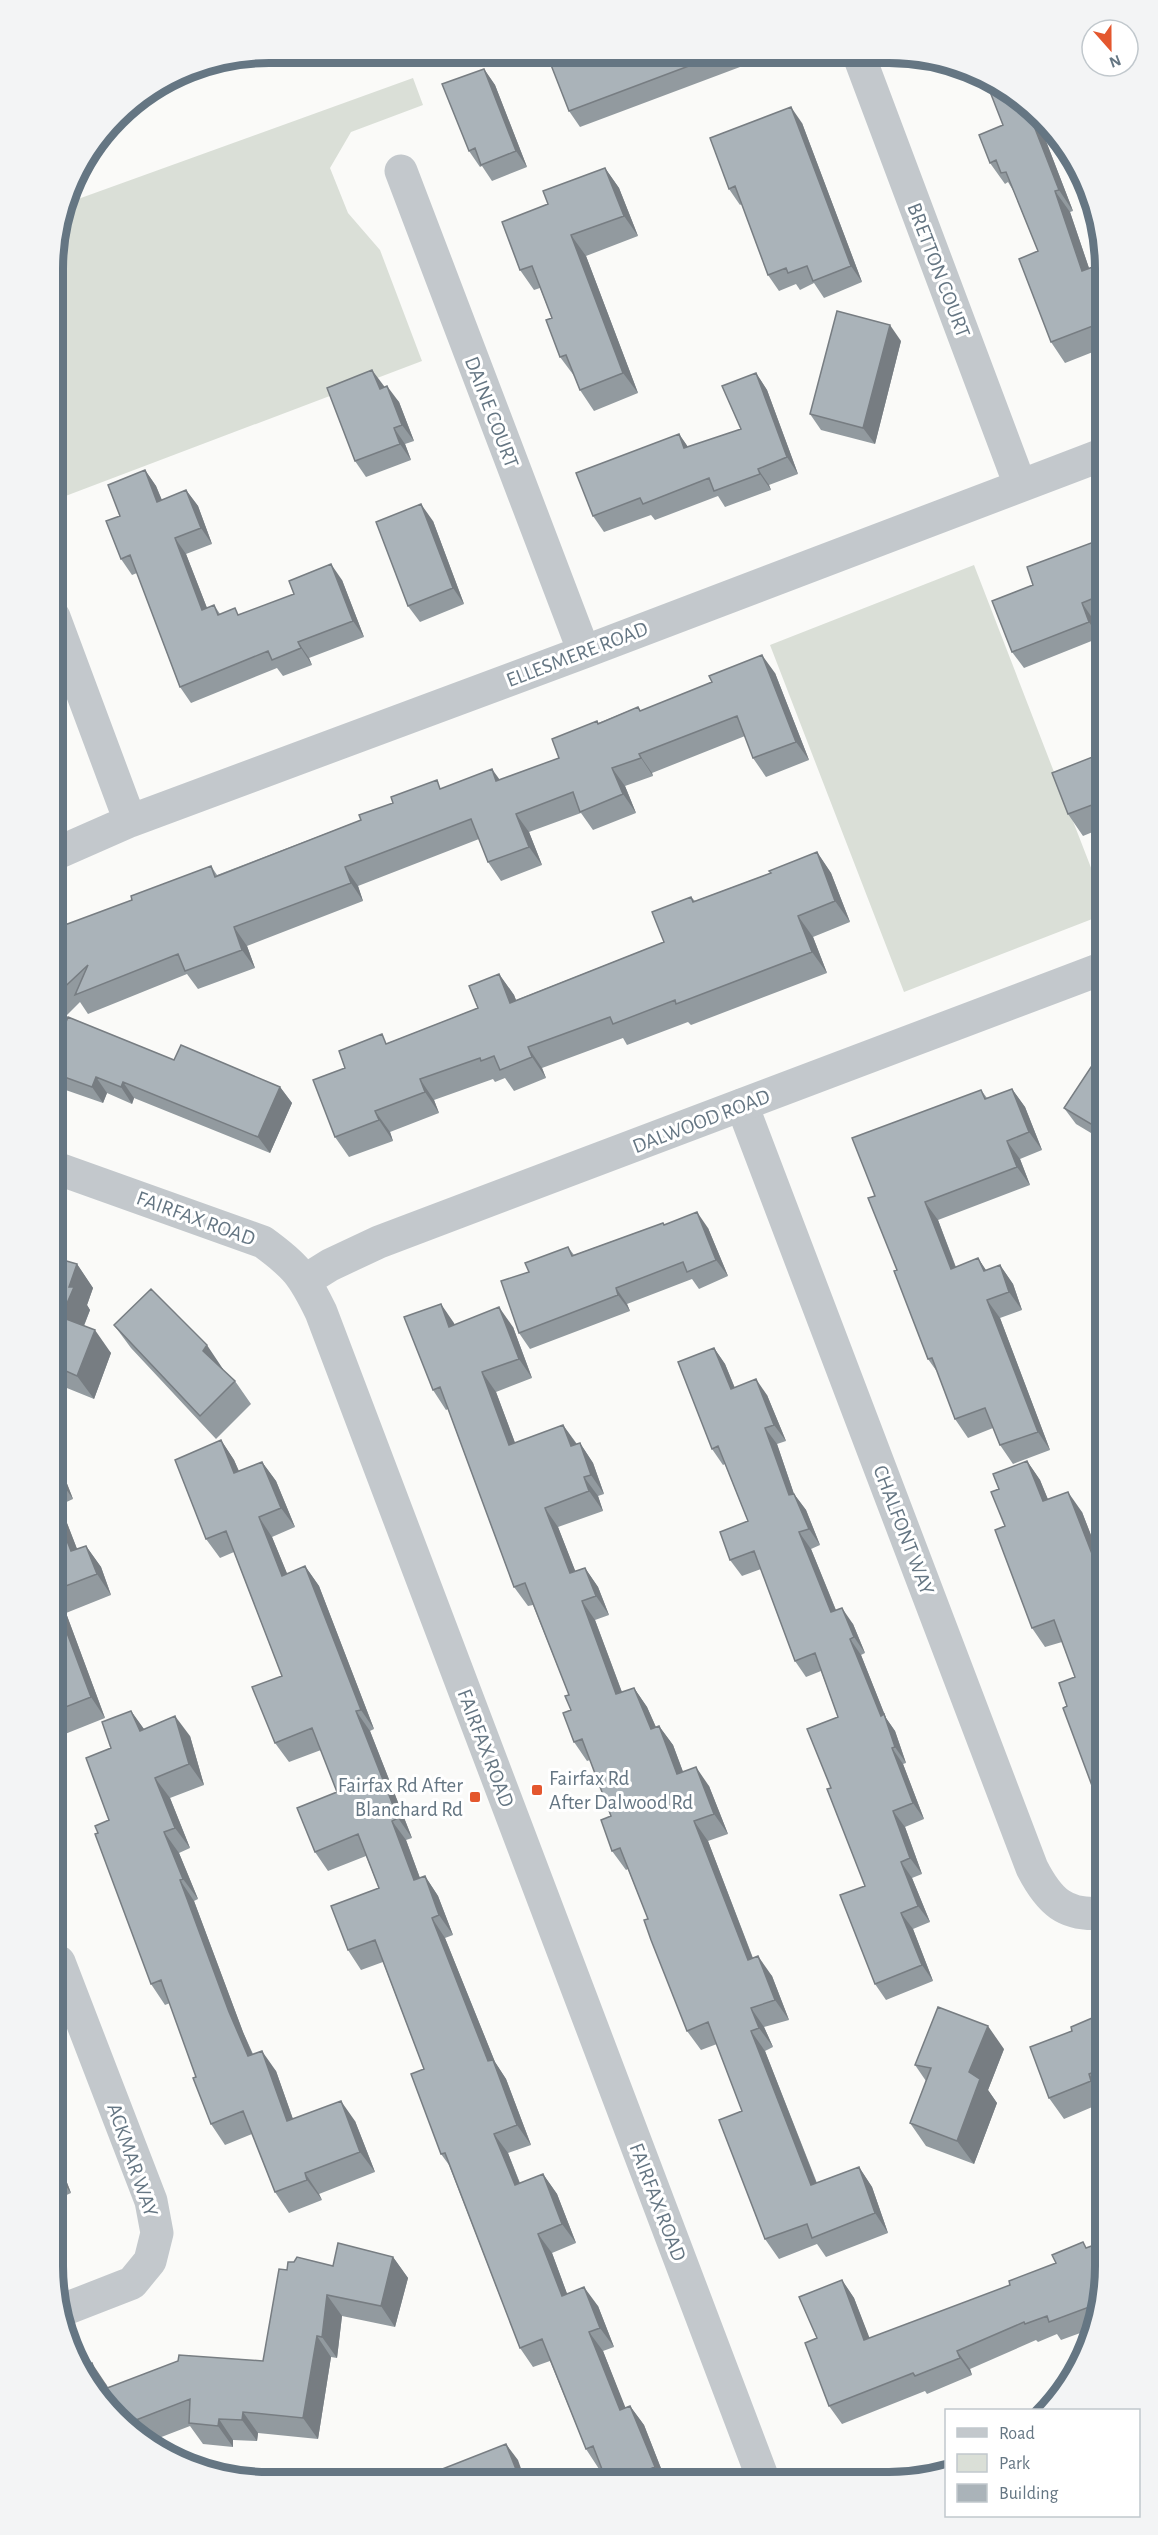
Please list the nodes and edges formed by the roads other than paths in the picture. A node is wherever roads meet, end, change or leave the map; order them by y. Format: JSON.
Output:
{"nodes":[{"id":1,"x":862,"y":63,"type":"edge"},
{"id":2,"x":401,"y":171,"type":"dead end"},
{"id":3,"x":1095,"y":457,"type":"edge"},
{"id":4,"x":1020,"y":485,"type":"junction"},
{"id":5,"x":63,"y":641,"type":"edge"},
{"id":6,"x":584,"y":652,"type":"junction"},
{"id":7,"x":130,"y":821,"type":"junction"},
{"id":8,"x":63,"y":850,"type":"edge"},
{"id":9,"x":1095,"y":971,"type":"edge"},
{"id":10,"x":742,"y":1105,"type":"junction"},
{"id":11,"x":63,"y":1171,"type":"edge"},
{"id":12,"x":306,"y":1280,"type":"junction"},
{"id":13,"x":1095,"y":1913,"type":"edge"},
{"id":14,"x":63,"y":1972,"type":"edge"},
{"id":15,"x":68,"y":2308,"type":"edge"},
{"id":16,"x":760,"y":2472,"type":"edge"}],
"edges":[{"from":1,"to":4,"type":"street","name":"BRETTON COURT"},
{"from":2,"to":6,"type":"street","name":"DAINE COURT"},
{"from":3,"to":4,"type":"street","name":"ELLESMERE ROAD"},
{"from":4,"to":6,"type":"street","name":"ELLESMERE ROAD"},
{"from":5,"to":7,"type":"street"},
{"from":6,"to":7,"type":"street","name":"ELLESMERE ROAD"},
{"from":7,"to":8,"type":"street","name":"ELLESMERE ROAD"},
{"from":9,"to":10,"type":"street","name":"DALWOOD ROAD"},
{"from":10,"to":12,"type":"street","name":"DALWOOD ROAD"},
{"from":10,"to":13,"type":"street","name":"CHALFONT WAY"},
{"from":11,"to":12,"type":"street","name":"FAIRFAX ROAD"},
{"from":12,"to":16,"type":"street","name":"FAIRFAX ROAD"},
{"from":14,"to":15,"type":"street","name":"ACKMAR WAY"}]}
